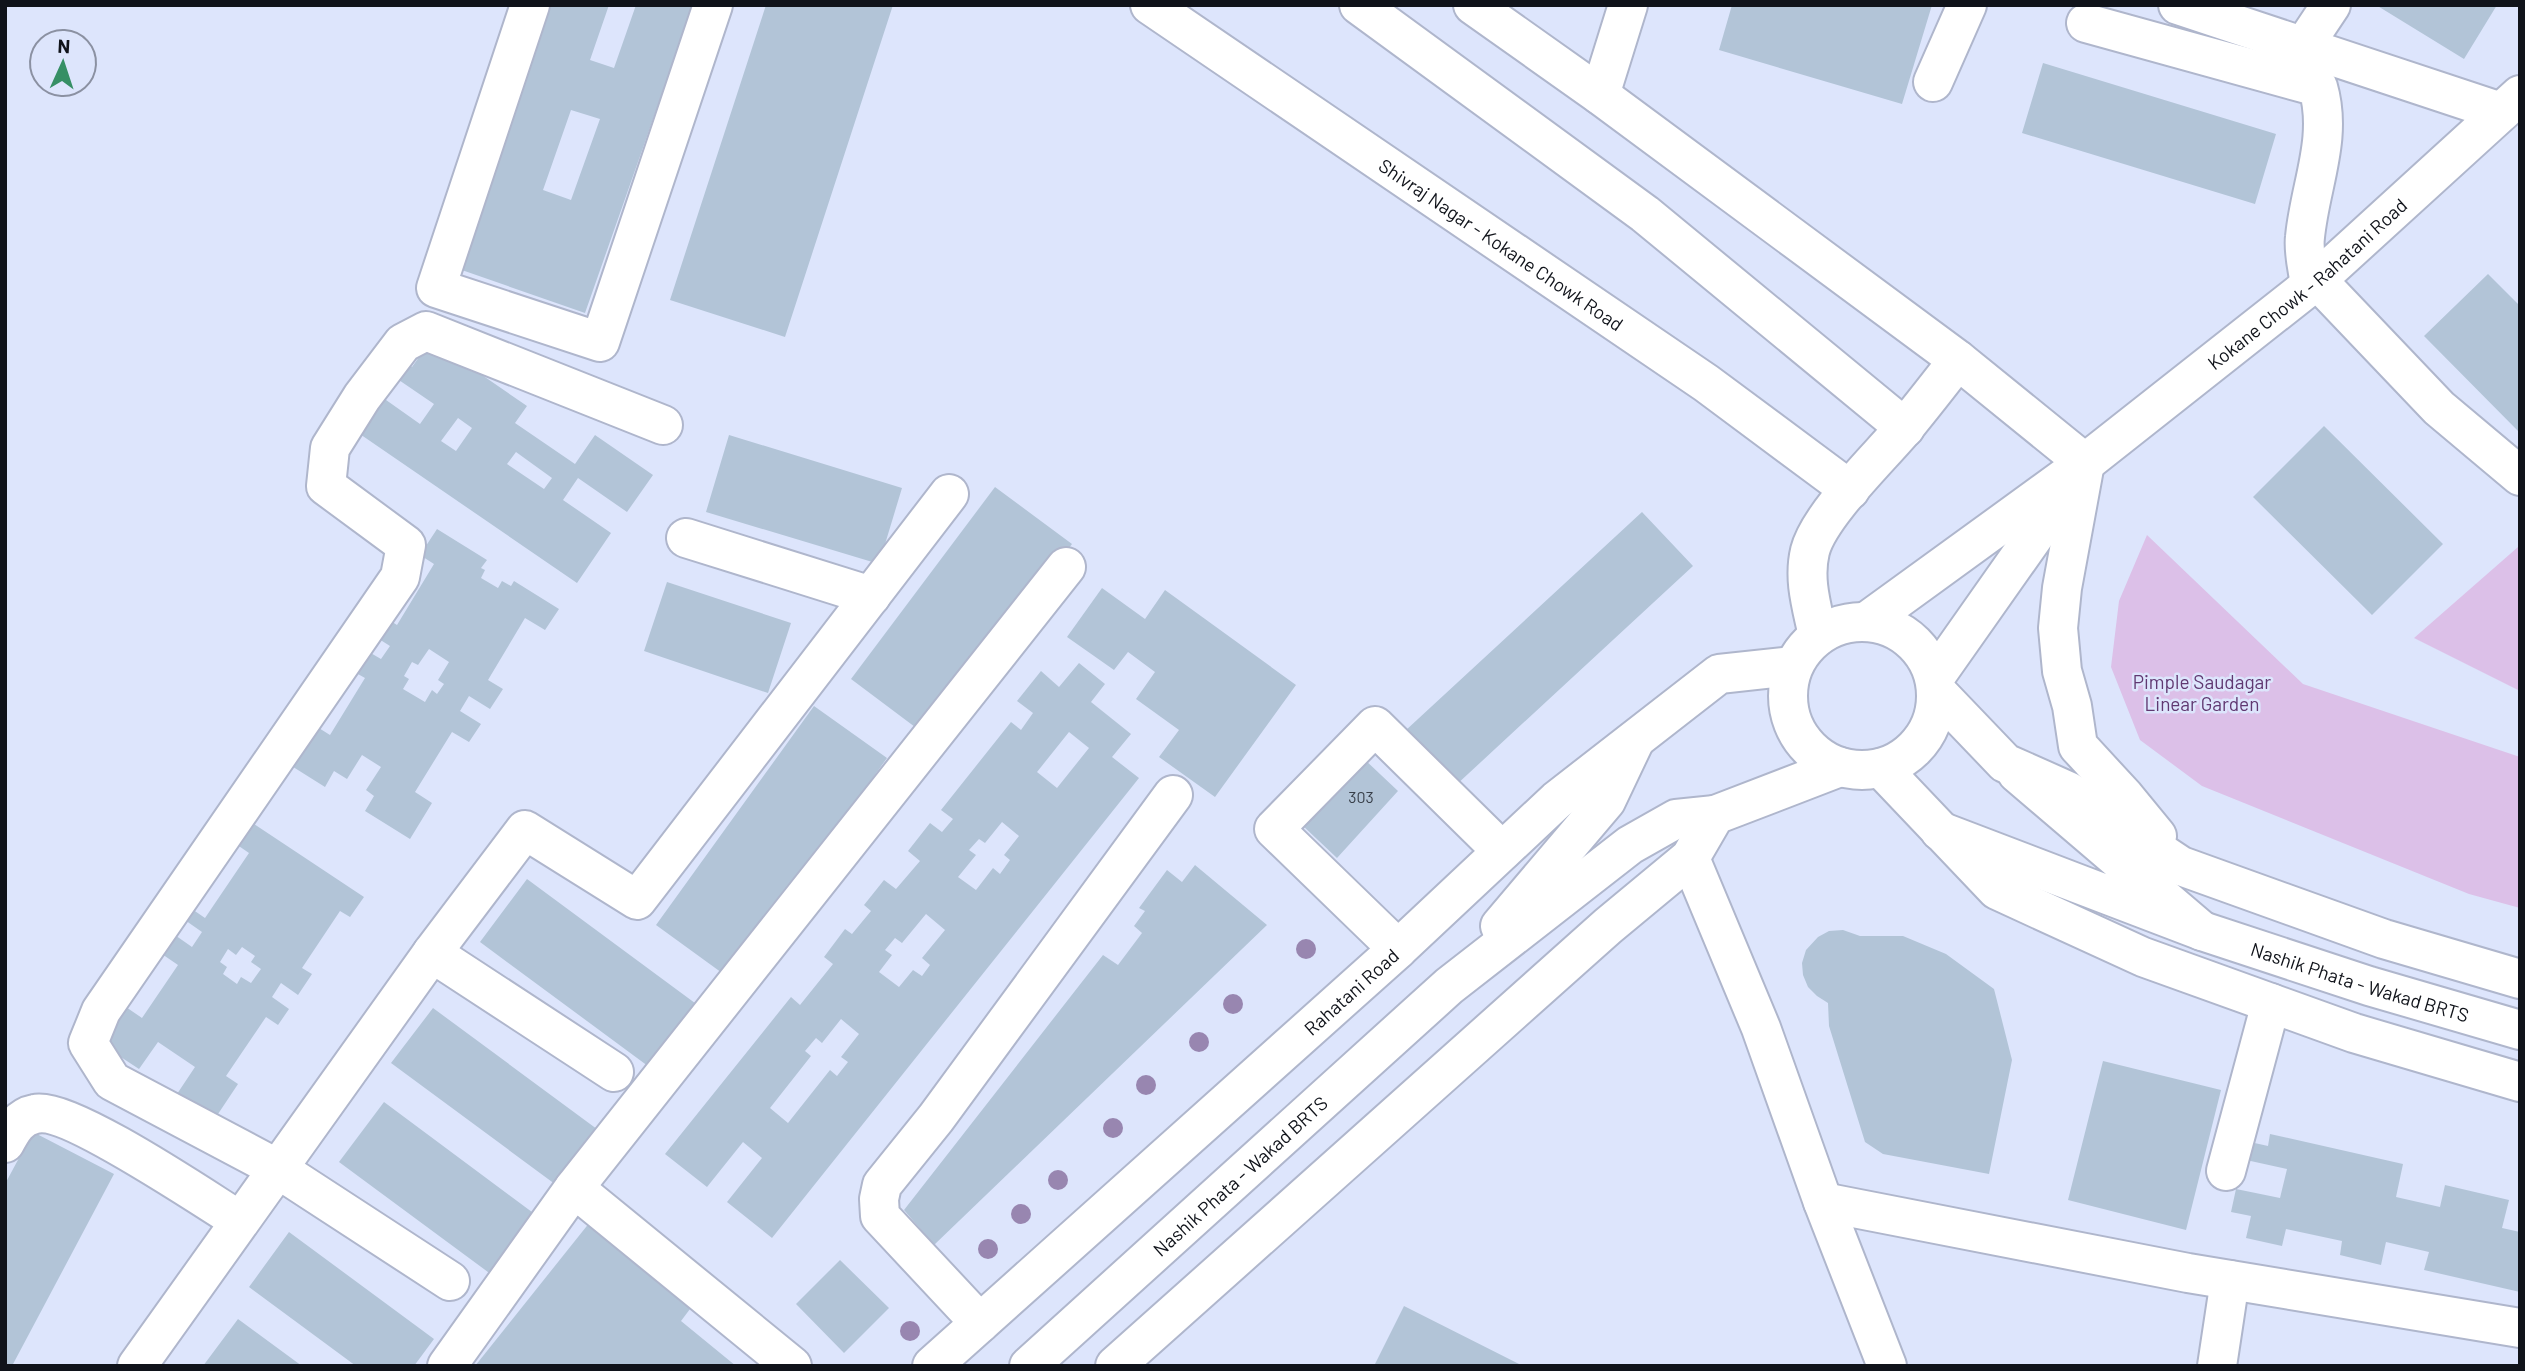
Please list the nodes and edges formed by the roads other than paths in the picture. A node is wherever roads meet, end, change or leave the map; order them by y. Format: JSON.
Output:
{"nodes":[{"id":1,"x":530,"y":5,"type":"edge"},
{"id":2,"x":713,"y":5,"type":"edge"},
{"id":3,"x":1150,"y":5,"type":"edge"},
{"id":4,"x":1359,"y":5,"type":"edge"},
{"id":5,"x":1473,"y":5,"type":"edge"},
{"id":6,"x":1628,"y":5,"type":"edge"},
{"id":7,"x":1967,"y":5,"type":"edge"},
{"id":8,"x":2178,"y":5,"type":"edge"},
{"id":9,"x":2331,"y":5,"type":"edge"},
{"id":10,"x":2086,"y":23,"type":"dead end"},
{"id":11,"x":2303,"y":47,"type":"junction"},
{"id":12,"x":1933,"y":82,"type":"dead end"},
{"id":13,"x":1600,"y":95,"type":"junction"},
{"id":14,"x":2511,"y":103,"type":"edge"},
{"id":15,"x":2314,"y":283,"type":"junction"},
{"id":16,"x":1958,"y":360,"type":"junction"},
{"id":17,"x":663,"y":425,"type":"dead end"},
{"id":18,"x":1905,"y":428,"type":"junction"},
{"id":19,"x":2085,"y":463,"type":"junction"},
{"id":20,"x":2520,"y":476,"type":"edge"},
{"id":21,"x":1850,"y":490,"type":"junction"},
{"id":22,"x":949,"y":494,"type":"dead end"},
{"id":23,"x":686,"y":538,"type":"dead end"},
{"id":24,"x":1066,"y":568,"type":"dead end"},
{"id":25,"x":871,"y":596,"type":"junction"},
{"id":26,"x":1866,"y":622,"type":"junction"},
{"id":27,"x":1818,"y":636,"type":"junction"},
{"id":28,"x":1793,"y":666,"type":"junction"},
{"id":29,"x":1936,"y":685,"type":"junction"},
{"id":30,"x":1635,"y":740,"type":"junction"},
{"id":31,"x":2005,"y":763,"type":"junction"},
{"id":32,"x":1840,"y":767,"type":"junction"},
{"id":33,"x":1881,"y":768,"type":"junction"},
{"id":34,"x":1173,"y":794,"type":"dead end"},
{"id":35,"x":1715,"y":815,"type":"junction"},
{"id":36,"x":1940,"y":831,"type":"junction"},
{"id":37,"x":1502,"y":851,"type":"junction"},
{"id":38,"x":1690,"y":858,"type":"junction"},
{"id":39,"x":2181,"y":866,"type":"junction"},
{"id":40,"x":2202,"y":931,"type":"junction"},
{"id":41,"x":1398,"y":949,"type":"junction"},
{"id":42,"x":432,"y":953,"type":"junction"},
{"id":43,"x":2520,"y":979,"type":"edge"},
{"id":44,"x":1449,"y":986,"type":"junction"},
{"id":45,"x":2271,"y":1003,"type":"junction"},
{"id":46,"x":2520,"y":1030,"type":"edge"},
{"id":47,"x":614,"y":1072,"type":"dead end"},
{"id":48,"x":2520,"y":1082,"type":"edge"},
{"id":49,"x":5,"y":1143,"type":"edge"},
{"id":50,"x":278,"y":1169,"type":"junction"},
{"id":51,"x":2226,"y":1171,"type":"dead end"},
{"id":52,"x":574,"y":1188,"type":"junction"},
{"id":53,"x":1823,"y":1202,"type":"junction"},
{"id":54,"x":240,"y":1221,"type":"junction"},
{"id":55,"x":2230,"y":1280,"type":"junction"},
{"id":56,"x":450,"y":1281,"type":"dead end"},
{"id":57,"x":980,"y":1323,"type":"junction"},
{"id":58,"x":2520,"y":1328,"type":"edge"},
{"id":59,"x":137,"y":1366,"type":"edge"},
{"id":60,"x":447,"y":1366,"type":"edge"},
{"id":61,"x":792,"y":1366,"type":"edge"},
{"id":62,"x":932,"y":1366,"type":"edge"},
{"id":63,"x":1029,"y":1366,"type":"edge"},
{"id":64,"x":1115,"y":1366,"type":"edge"},
{"id":65,"x":1886,"y":1366,"type":"edge"},
{"id":66,"x":2217,"y":1366,"type":"edge"}],
"edges":[{"from":1,"to":2,"type":"street"},
{"from":3,"to":21,"type":"street","name":"Shivraj Nagar - Kokane Chowk Road"},
{"from":4,"to":18,"type":"street"},
{"from":5,"to":13,"type":"street"},
{"from":6,"to":13,"type":"street"},
{"from":7,"to":12,"type":"street"},
{"from":8,"to":11,"type":"street"},
{"from":9,"to":11,"type":"street"},
{"from":10,"to":15,"type":"street"},
{"from":11,"to":14,"type":"street"},
{"from":13,"to":16,"type":"street"},
{"from":14,"to":15,"type":"street","name":"Kokane Chowk - Rahatani Road"},
{"from":15,"to":19,"type":"street","name":"Kokane Chowk - Rahatani Road"},
{"from":15,"to":20,"type":"street"},
{"from":16,"to":18,"type":"street"},
{"from":16,"to":19,"type":"street"},
{"from":17,"to":50,"type":"street"},
{"from":18,"to":21,"type":"street"},
{"from":19,"to":26,"type":"street"},
{"from":19,"to":29,"type":"street"},
{"from":19,"to":39,"type":"street"},
{"from":21,"to":27,"type":"street"},
{"from":22,"to":25,"type":"street"},
{"from":23,"to":25,"type":"street"},
{"from":24,"to":52,"type":"street"},
{"from":25,"to":42,"type":"street"},
{"from":26,"to":27,"type":"street"},
{"from":26,"to":29,"type":"street"},
{"from":27,"to":28,"type":"street"},
{"from":28,"to":30,"type":"street","name":"Rahatani Road"},
{"from":28,"to":32,"type":"street"},
{"from":29,"to":31,"type":"street","name":"Nashik Phata - Wakad BRTS"},
{"from":29,"to":33,"type":"street"},
{"from":30,"to":37,"type":"street","name":"Rahatani Road"},
{"from":30,"to":44,"type":"street","name":"Nashik Phata - Wakad BRTS"},
{"from":31,"to":39,"type":"street"},
{"from":31,"to":40,"type":"street","name":"Nashik Phata - Wakad BRTS"},
{"from":32,"to":33,"type":"street"},
{"from":32,"to":35,"type":"street"},
{"from":33,"to":36,"type":"street"},
{"from":34,"to":57,"type":"street"},
{"from":35,"to":38,"type":"street"},
{"from":35,"to":44,"type":"street","name":"Nashik Phata - Wakad BRTS"},
{"from":36,"to":40,"type":"street","name":"Nashik Phata - Wakad BRTS"},
{"from":36,"to":45,"type":"street"},
{"from":37,"to":41,"type":"street","name":"Rahatani Road"},
{"from":37,"to":41,"type":"street"},
{"from":38,"to":53,"type":"street"},
{"from":38,"to":64,"type":"street"},
{"from":39,"to":43,"type":"street"},
{"from":40,"to":46,"type":"street","name":"Nashik Phata - Wakad BRTS"},
{"from":41,"to":57,"type":"street","name":"Rahatani Road"},
{"from":42,"to":47,"type":"street"},
{"from":42,"to":50,"type":"street"},
{"from":44,"to":63,"type":"street","name":"Nashik Phata - Wakad BRTS"},
{"from":45,"to":48,"type":"street"},
{"from":45,"to":51,"type":"street"},
{"from":49,"to":54,"type":"street"},
{"from":50,"to":54,"type":"street"},
{"from":50,"to":56,"type":"street"},
{"from":52,"to":60,"type":"street"},
{"from":52,"to":61,"type":"street"},
{"from":53,"to":55,"type":"street"},
{"from":53,"to":65,"type":"street"},
{"from":54,"to":59,"type":"street"},
{"from":55,"to":58,"type":"street"},
{"from":55,"to":66,"type":"street"},
{"from":57,"to":62,"type":"street","name":"Rahatani Road"}]}
